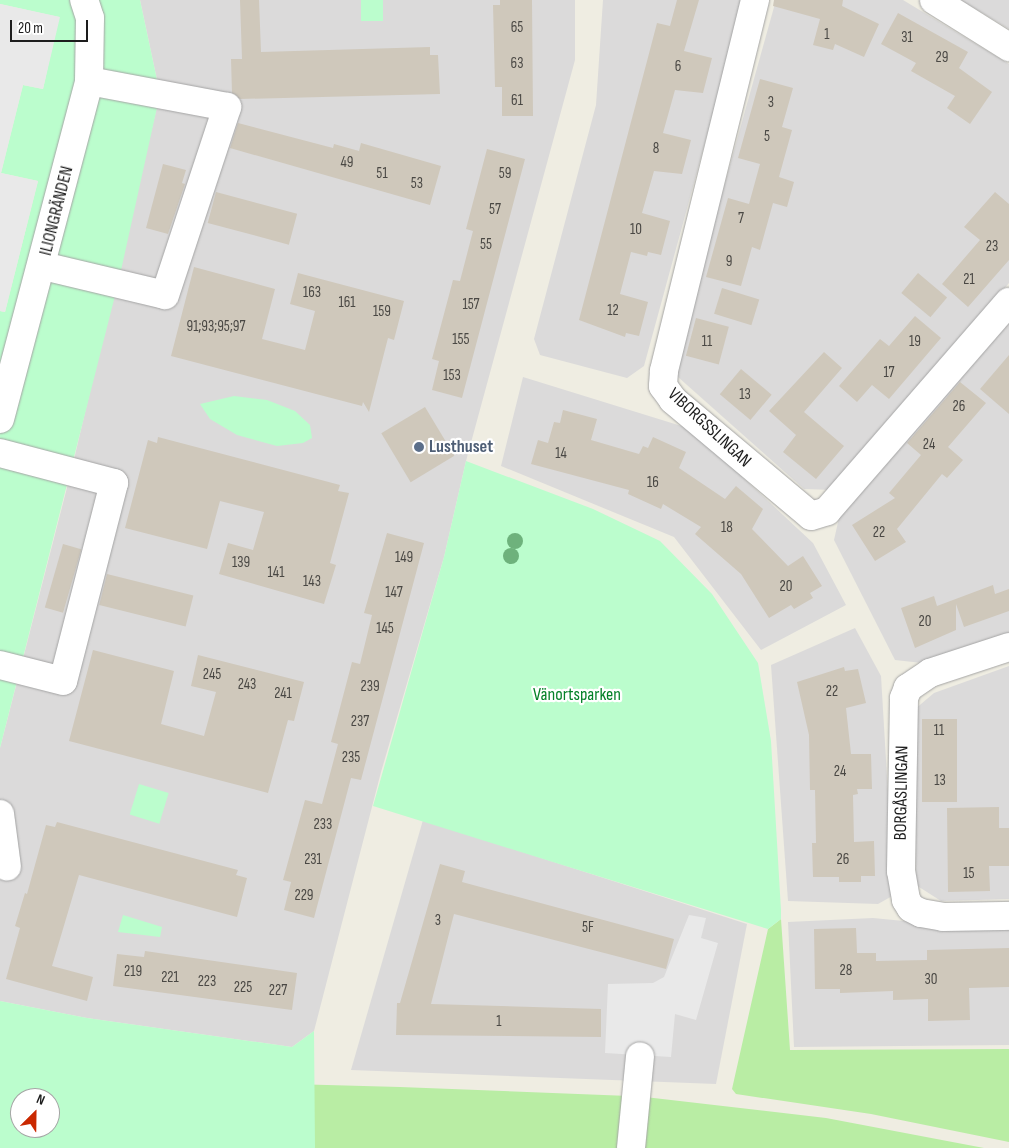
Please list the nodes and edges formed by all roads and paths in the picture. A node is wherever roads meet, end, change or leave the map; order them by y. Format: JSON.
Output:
{"nodes":[{"id":1,"x":84,"y":0,"type":"edge"},
{"id":2,"x":755,"y":0,"type":"edge"},
{"id":3,"x":934,"y":0,"type":"edge"},
{"id":4,"x":1009,"y":47,"type":"edge"},
{"id":5,"x":89,"y":80,"type":"junction"},
{"id":6,"x":43,"y":266,"type":"junction"},
{"id":7,"x":1009,"y":302,"type":"edge"},
{"id":8,"x":0,"y":419,"type":"edge"},
{"id":9,"x":0,"y":453,"type":"edge"},
{"id":10,"x":1009,"y":647,"type":"edge"},
{"id":11,"x":0,"y":665,"type":"edge"},
{"id":12,"x":0,"y":814,"type":"edge"},
{"id":13,"x":8,"y":868,"type":"dead end"},
{"id":14,"x":1009,"y":916,"type":"edge"},
{"id":15,"x":640,"y":1056,"type":"dead end"},
{"id":16,"x":631,"y":1148,"type":"edge"}],
"edges":[{"from":1,"to":5,"type":"street","name":"ILIONGRÄNDEN"},
{"from":2,"to":7,"type":"street","name":"VIBORGSSLINGAN"},
{"from":3,"to":4,"type":"street"},
{"from":5,"to":6,"type":"street","name":"ILIONGRÄNDEN"},
{"from":5,"to":6,"type":"street"},
{"from":6,"to":8,"type":"street","name":"ILIONGRÄNDEN"},
{"from":9,"to":11,"type":"street"},
{"from":10,"to":14,"type":"street","name":"BORGÅSLINGAN"},
{"from":12,"to":13,"type":"street"},
{"from":15,"to":16,"type":"street"}]}
